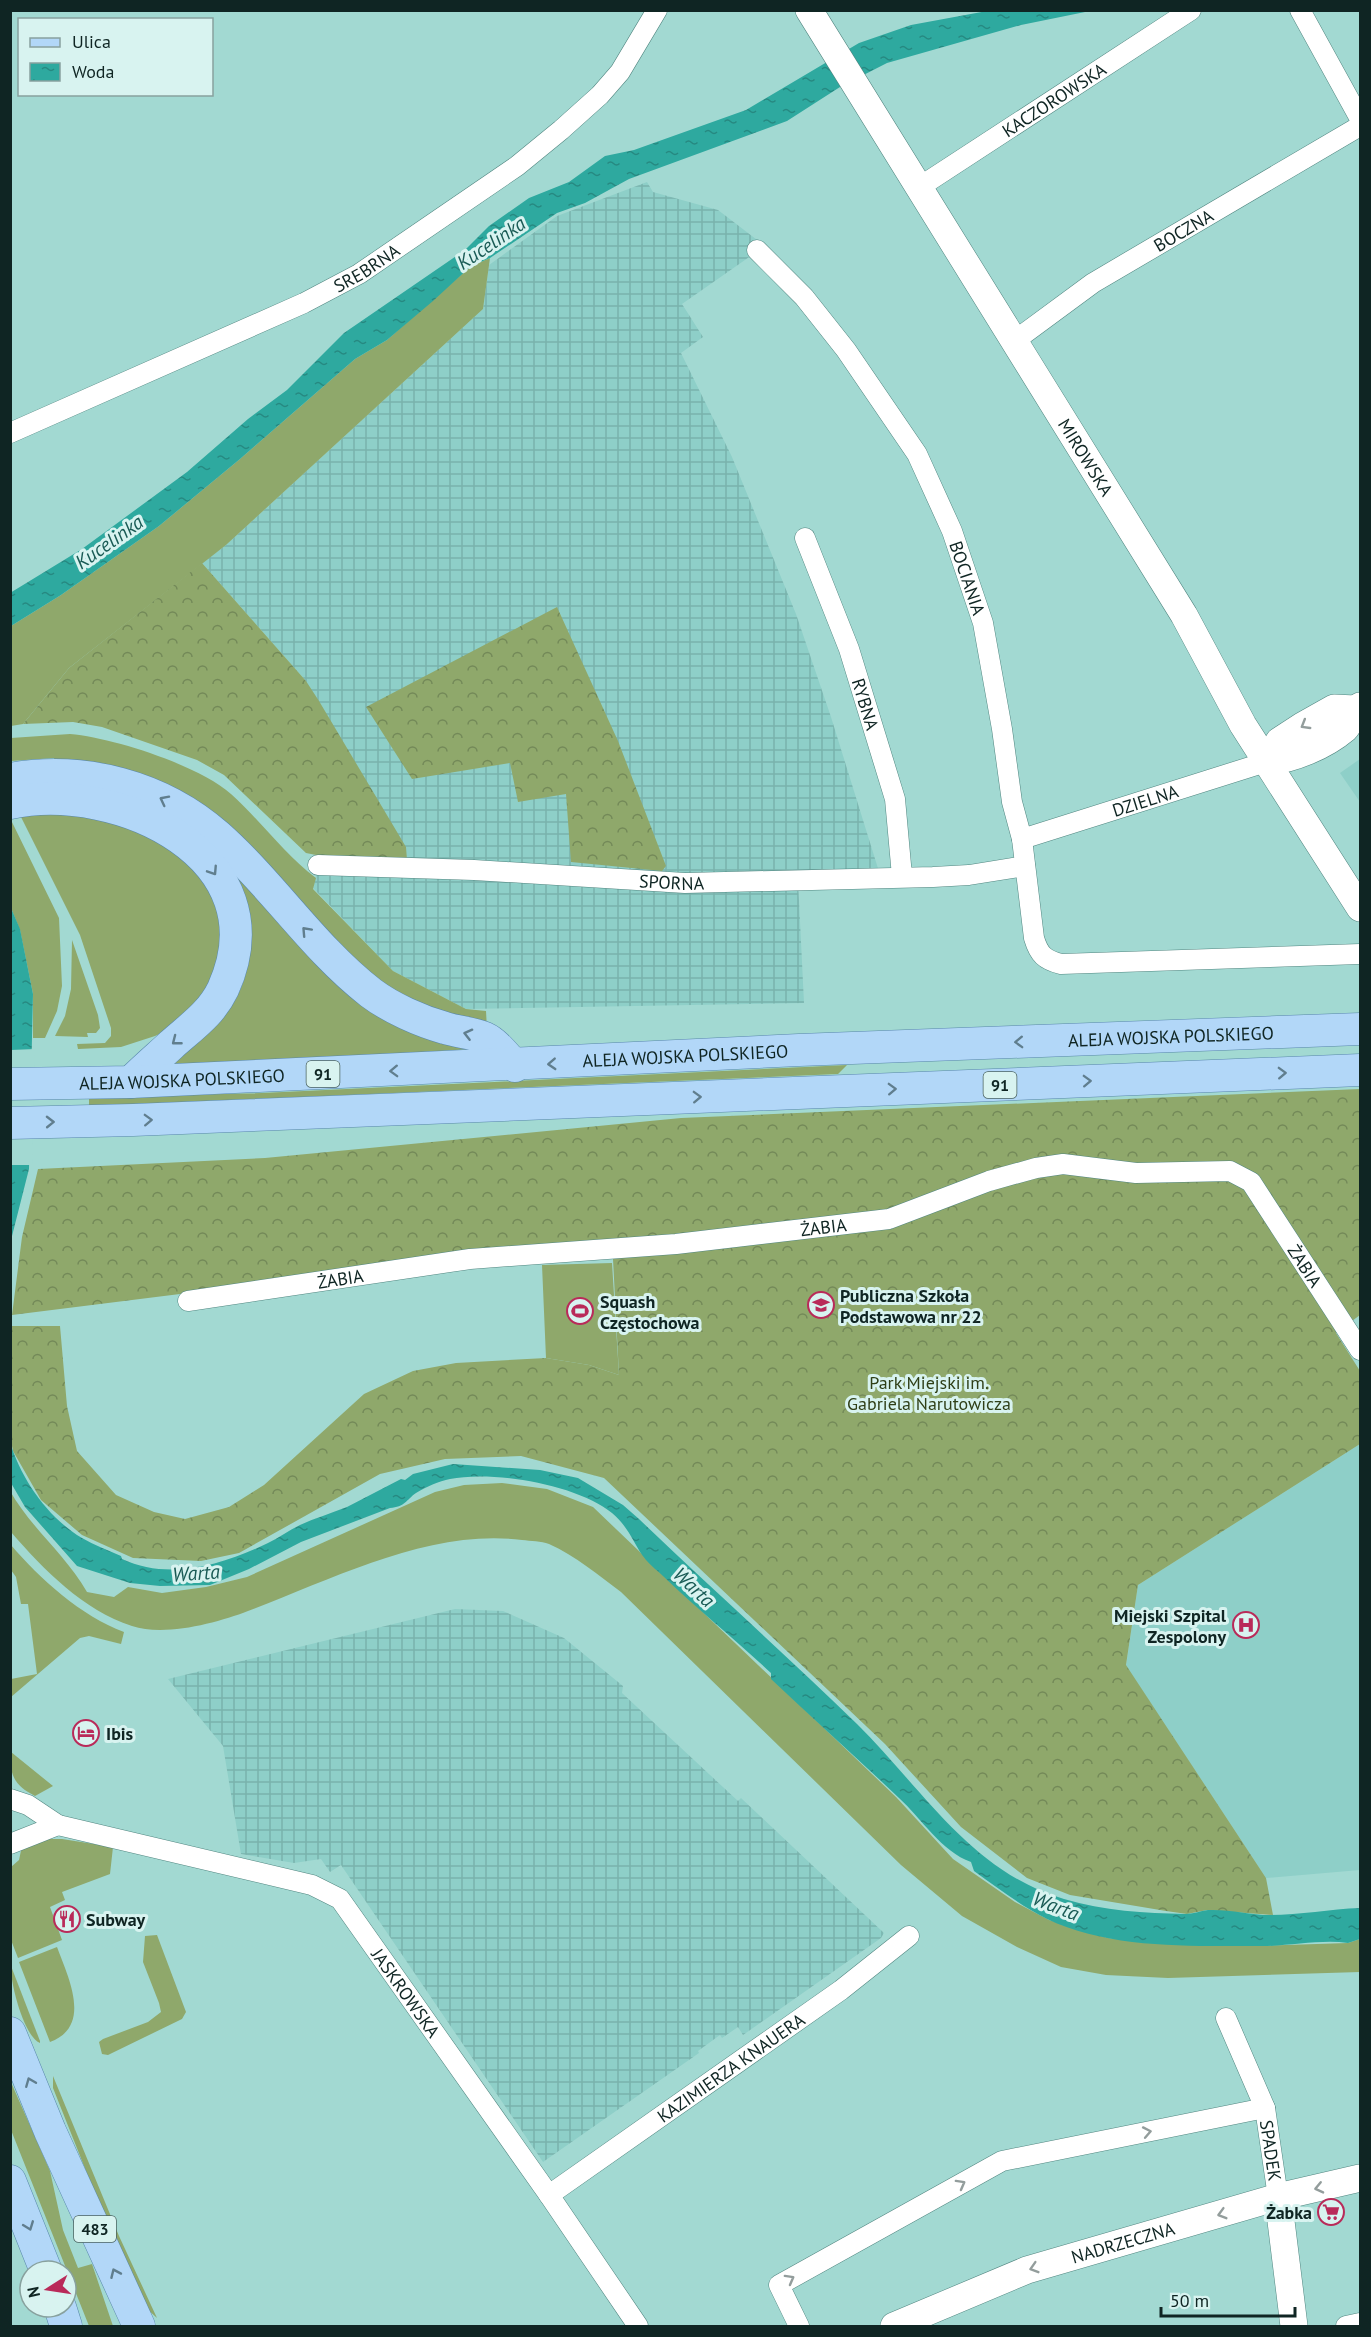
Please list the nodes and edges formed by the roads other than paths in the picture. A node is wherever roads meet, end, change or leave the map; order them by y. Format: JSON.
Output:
{"nodes":[{"id":1,"x":657,"y":10,"type":"edge"},
{"id":2,"x":1191,"y":10,"type":"edge"},
{"id":3,"x":1300,"y":10,"type":"edge"},
{"id":4,"x":813,"y":17,"type":"edge"},
{"id":5,"x":1360,"y":119,"type":"edge"},
{"id":6,"x":1360,"y":126,"type":"edge"},
{"id":7,"x":918,"y":188,"type":"junction"},
{"id":8,"x":757,"y":250,"type":"dead end"},
{"id":9,"x":1013,"y":342,"type":"junction"},
{"id":10,"x":10,"y":433,"type":"edge"},
{"id":11,"x":805,"y":538,"type":"dead end"},
{"id":12,"x":1358,"y":708,"type":"edge"},
{"id":13,"x":1266,"y":762,"type":"junction"},
{"id":14,"x":34,"y":783,"type":"edge"},
{"id":15,"x":10,"y":803,"type":"edge"},
{"id":16,"x":1022,"y":839,"type":"junction"},
{"id":17,"x":318,"y":865,"type":"dead end"},
{"id":18,"x":1025,"y":866,"type":"junction"},
{"id":19,"x":902,"y":876,"type":"junction"},
{"id":20,"x":1360,"y":908,"type":"edge"},
{"id":21,"x":1360,"y":954,"type":"edge"},
{"id":22,"x":1360,"y":1029,"type":"edge"},
{"id":23,"x":515,"y":1066,"type":"junction"},
{"id":24,"x":1360,"y":1070,"type":"edge"},
{"id":25,"x":131,"y":1082,"type":"junction"},
{"id":26,"x":10,"y":1084,"type":"edge"},
{"id":27,"x":10,"y":1123,"type":"edge"},
{"id":28,"x":189,"y":1301,"type":"dead end"},
{"id":29,"x":1360,"y":1350,"type":"edge"},
{"id":30,"x":10,"y":1799,"type":"edge"},
{"id":31,"x":58,"y":1825,"type":"junction"},
{"id":32,"x":10,"y":1844,"type":"edge"},
{"id":33,"x":909,"y":1936,"type":"dead end"},
{"id":34,"x":1226,"y":2018,"type":"dead end"},
{"id":35,"x":10,"y":2033,"type":"edge"},
{"id":36,"x":1265,"y":2108,"type":"junction"},
{"id":37,"x":1360,"y":2178,"type":"edge"},
{"id":38,"x":10,"y":2181,"type":"edge"},
{"id":39,"x":549,"y":2195,"type":"junction"},
{"id":40,"x":1278,"y":2198,"type":"junction"},
{"id":41,"x":41,"y":2259,"type":"edge"},
{"id":42,"x":1360,"y":2323,"type":"edge"},
{"id":43,"x":139,"y":2326,"type":"edge"},
{"id":44,"x":638,"y":2326,"type":"edge"},
{"id":45,"x":799,"y":2326,"type":"edge"},
{"id":46,"x":894,"y":2326,"type":"edge"},
{"id":47,"x":1294,"y":2326,"type":"edge"},
{"id":48,"x":1346,"y":2326,"type":"edge"}],
"edges":[{"from":1,"to":10,"type":"street","name":"SREBRNA"},
{"from":2,"to":7,"type":"street","name":"KACZOROWSKA"},
{"from":3,"to":5,"type":"street"},
{"from":4,"to":7,"type":"street","name":"MIROWSKA"},
{"from":6,"to":9,"type":"street","name":"BOCZNA"},
{"from":7,"to":9,"type":"street","name":"MIROWSKA"},
{"from":8,"to":16,"type":"street","name":"BOCIANIA"},
{"from":9,"to":13,"type":"street","name":"MIROWSKA"},
{"from":11,"to":19,"type":"street","name":"RYBNA"},
{"from":12,"to":13,"type":"street"},
{"from":13,"to":16,"type":"street","name":"DZIELNA"},
{"from":13,"to":20,"type":"street","name":"MIROWSKA"},
{"from":14,"to":15,"type":"main road"},
{"from":23,"to":14,"type":"main road","one_way":true},
{"from":14,"to":25,"type":"main road","one_way":true},
{"from":16,"to":18,"type":"street","name":"BOCIANIA"},
{"from":17,"to":19,"type":"street","name":"SPORNA"},
{"from":18,"to":19,"type":"street","name":"SPORNA"},
{"from":18,"to":21,"type":"street","name":"BOCIANIA"},
{"from":22,"to":23,"type":"main road","name":"ALEJA WOJSKA POLSKIEGO","number":"91","one_way":true},
{"from":23,"to":25,"type":"main road","name":"ALEJA WOJSKA POLSKIEGO","number":"91","one_way":true},
{"from":27,"to":24,"type":"main road","number":"91","one_way":true},
{"from":25,"to":26,"type":"main road","name":"ALEJA WOJSKA POLSKIEGO","number":"91"},
{"from":28,"to":29,"type":"street","name":"ŻABIA"},
{"from":30,"to":31,"type":"street","name":"JASKROWSKA"},
{"from":31,"to":32,"type":"street"},
{"from":31,"to":39,"type":"street","name":"JASKROWSKA"},
{"from":33,"to":39,"type":"street","name":"KAZIMIERZA KNAUERA"},
{"from":34,"to":36,"type":"street","name":"SPADEK"},
{"from":43,"to":35,"type":"main road","number":"483","one_way":true},
{"from":36,"to":40,"type":"street","name":"SPADEK"},
{"from":45,"to":36,"type":"street","one_way":true},
{"from":37,"to":40,"type":"street","name":"NADRZECZNA","one_way":true},
{"from":38,"to":41,"type":"main road","one_way":true},
{"from":39,"to":44,"type":"street","name":"JASKROWSKA"},
{"from":40,"to":46,"type":"street","name":"NADRZECZNA","one_way":true},
{"from":40,"to":47,"type":"street","name":"SPADEK"},
{"from":42,"to":48,"type":"street"}]}
